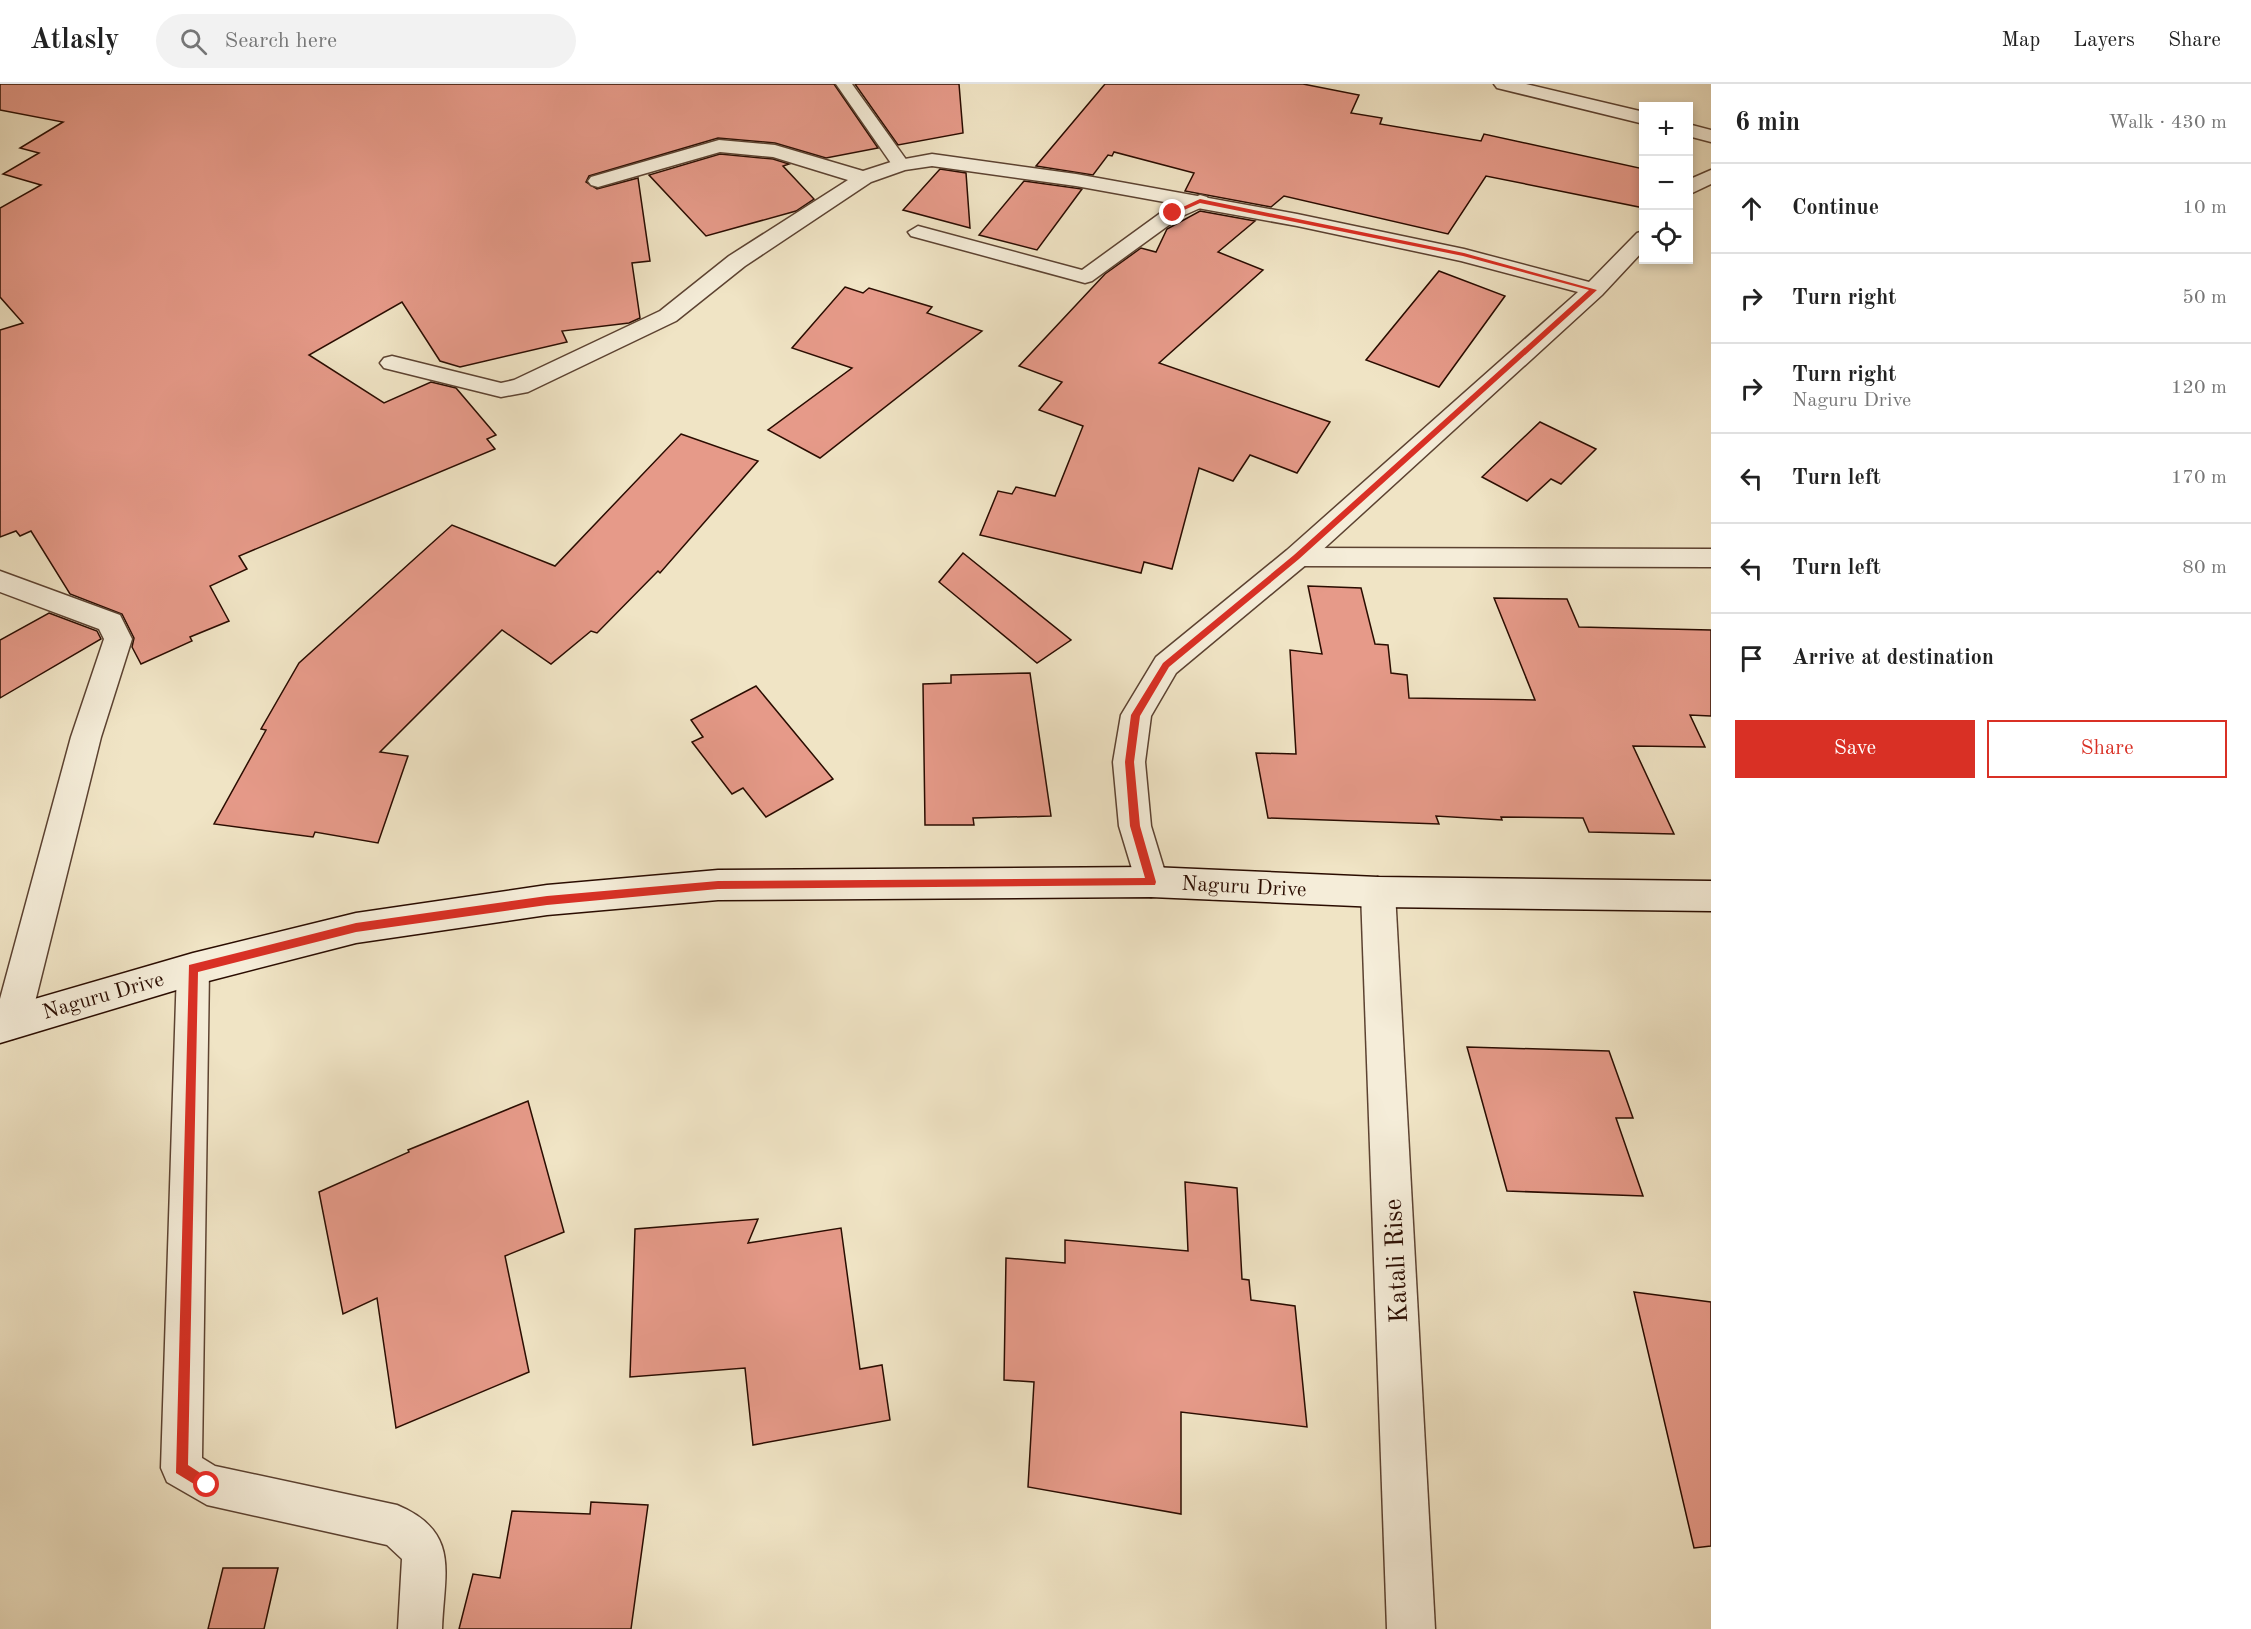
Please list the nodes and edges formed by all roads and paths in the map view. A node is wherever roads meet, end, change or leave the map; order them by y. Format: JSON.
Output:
{"nodes":[{"id":1,"x":844,"y":84,"type":"edge"},
{"id":2,"x":1503,"y":84,"type":"edge"},
{"id":3,"x":1639,"y":117,"type":"edge"},
{"id":4,"x":1693,"y":131,"type":"edge"},
{"id":5,"x":1711,"y":136,"type":"edge"},
{"id":6,"x":901,"y":165,"type":"junction"},
{"id":7,"x":1711,"y":176,"type":"edge"},
{"id":8,"x":864,"y":178,"type":"junction"},
{"id":9,"x":598,"y":181,"type":"dead end"},
{"id":10,"x":1693,"y":187,"type":"edge"},
{"id":11,"x":1200,"y":201,"type":"junction"},
{"id":12,"x":918,"y":232,"type":"dead end"},
{"id":13,"x":1639,"y":242,"type":"edge"},
{"id":14,"x":1594,"y":290,"type":"junction"},
{"id":15,"x":392,"y":363,"type":"dead end"},
{"id":16,"x":1297,"y":557,"type":"junction"},
{"id":17,"x":1711,"y":558,"type":"edge"},
{"id":18,"x":0,"y":581,"type":"edge"},
{"id":19,"x":1151,"y":882,"type":"junction"},
{"id":20,"x":1378,"y":892,"type":"junction"},
{"id":21,"x":1711,"y":896,"type":"edge"},
{"id":22,"x":193,"y":969,"type":"junction"},
{"id":23,"x":6,"y":1024,"type":"edge"},
{"id":24,"x":420,"y":1629,"type":"edge"},
{"id":25,"x":1411,"y":1629,"type":"edge"}],
"edges":[{"from":1,"to":6,"type":"lane"},
{"from":2,"to":3,"type":"street"},
{"from":4,"to":5,"type":"street"},
{"from":6,"to":8,"type":"street"},
{"from":6,"to":11,"type":"street"},
{"from":7,"to":10,"type":"street"},
{"from":8,"to":9,"type":"street"},
{"from":8,"to":15,"type":"street"},
{"from":11,"to":12,"type":"lane"},
{"from":11,"to":14,"type":"street"},
{"from":13,"to":14,"type":"street"},
{"from":14,"to":16,"type":"street"},
{"from":16,"to":17,"type":"lane"},
{"from":16,"to":19,"type":"street"},
{"from":18,"to":23,"type":"street"},
{"from":19,"to":20,"type":"street","name":"Naguru Drive"},
{"from":19,"to":22,"type":"street","name":"Naguru Drive"},
{"from":20,"to":21,"type":"street","name":"Naguru Drive"},
{"from":20,"to":25,"type":"street","name":"Katali Rise"},
{"from":22,"to":23,"type":"street","name":"Naguru Drive"},
{"from":22,"to":24,"type":"lane"}]}
